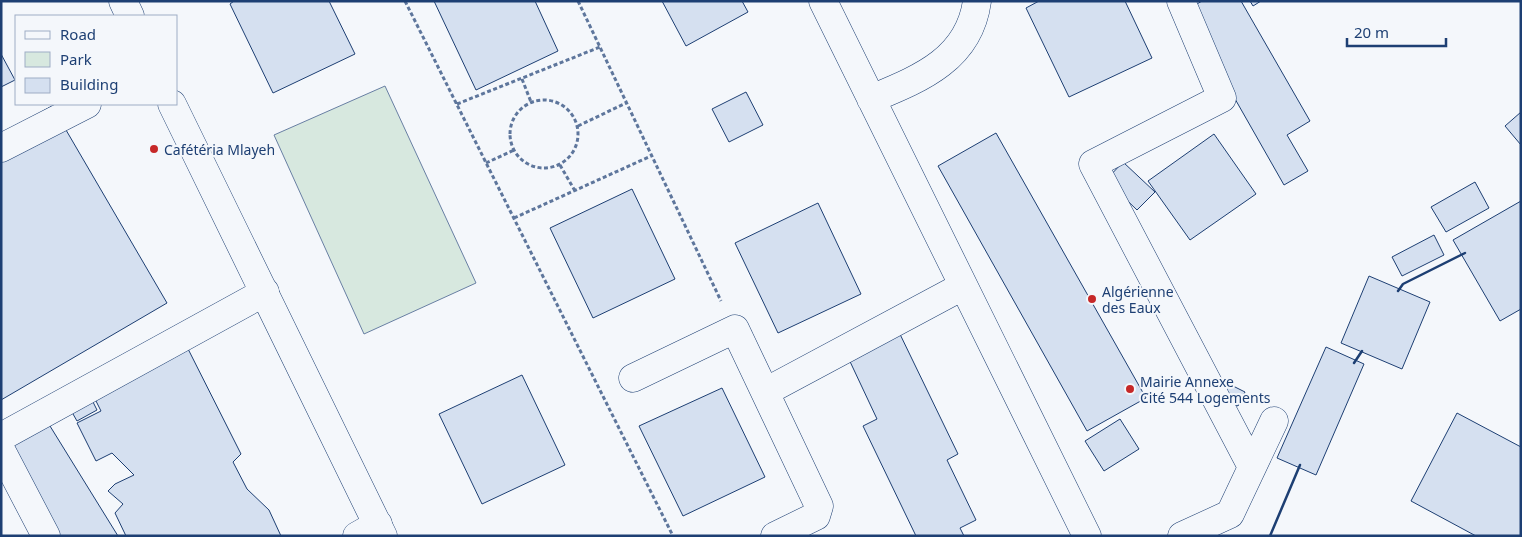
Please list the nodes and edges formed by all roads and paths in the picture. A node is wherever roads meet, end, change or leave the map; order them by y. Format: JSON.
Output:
{"nodes":[{"id":1,"x":122,"y":1,"type":"edge"},
{"id":2,"x":405,"y":1,"type":"edge"},
{"id":3,"x":578,"y":1,"type":"edge"},
{"id":4,"x":823,"y":1,"type":"edge"},
{"id":5,"x":977,"y":1,"type":"edge"},
{"id":6,"x":1181,"y":1,"type":"edge"},
{"id":7,"x":129,"y":15,"type":"edge"},
{"id":8,"x":600,"y":47,"type":"junction"},
{"id":9,"x":522,"y":79,"type":"junction"},
{"id":10,"x":871,"y":99,"type":"junction"},
{"id":11,"x":531,"y":102,"type":"junction"},
{"id":12,"x":626,"y":103,"type":"junction"},
{"id":13,"x":456,"y":104,"type":"junction"},
{"id":14,"x":85,"y":105,"type":"edge"},
{"id":15,"x":172,"y":105,"type":"edge"},
{"id":16,"x":578,"y":126,"type":"junction"},
{"id":17,"x":1,"y":148,"type":"edge"},
{"id":18,"x":514,"y":150,"type":"junction"},
{"id":19,"x":651,"y":156,"type":"junction"},
{"id":20,"x":486,"y":163,"type":"junction"},
{"id":21,"x":560,"y":165,"type":"junction"},
{"id":22,"x":575,"y":191,"type":"junction"},
{"id":23,"x":514,"y":218,"type":"junction"},
{"id":24,"x":963,"y":286,"type":"junction"},
{"id":25,"x":265,"y":292,"type":"junction"},
{"id":26,"x":735,"y":330,"type":"junction"},
{"id":27,"x":633,"y":378,"type":"dead end"},
{"id":28,"x":765,"y":392,"type":"junction"},
{"id":29,"x":1274,"y":421,"type":"dead end"},
{"id":30,"x":1,"y":438,"type":"edge"},
{"id":31,"x":1,"y":450,"type":"edge"},
{"id":32,"x":1252,"y":468,"type":"junction"},
{"id":33,"x":373,"y":532,"type":"edge"},
{"id":34,"x":46,"y":536,"type":"edge"},
{"id":35,"x":674,"y":536,"type":"edge"},
{"id":36,"x":775,"y":536,"type":"edge"},
{"id":37,"x":1087,"y":536,"type":"edge"},
{"id":38,"x":1182,"y":536,"type":"edge"}],
"edges":[{"from":1,"to":7,"type":"street"},
{"from":2,"to":13,"type":"path"},
{"from":3,"to":8,"type":"path"},
{"from":4,"to":10,"type":"street"},
{"from":5,"to":10,"type":"street"},
{"from":6,"to":32,"type":"street"},
{"from":8,"to":9,"type":"path"},
{"from":8,"to":12,"type":"path"},
{"from":9,"to":11,"type":"path"},
{"from":9,"to":13,"type":"path"},
{"from":10,"to":24,"type":"street"},
{"from":11,"to":16,"type":"path"},
{"from":11,"to":18,"type":"path"},
{"from":12,"to":16,"type":"path"},
{"from":12,"to":19,"type":"path"},
{"from":13,"to":20,"type":"path"},
{"from":14,"to":17,"type":"street"},
{"from":15,"to":25,"type":"street"},
{"from":16,"to":21,"type":"path"},
{"from":18,"to":20,"type":"path"},
{"from":18,"to":21,"type":"path"},
{"from":19,"to":22,"type":"path"},
{"from":19,"to":26,"type":"path"},
{"from":20,"to":23,"type":"path"},
{"from":21,"to":22,"type":"path"},
{"from":22,"to":23,"type":"path"},
{"from":23,"to":35,"type":"path"},
{"from":24,"to":28,"type":"street"},
{"from":24,"to":37,"type":"street"},
{"from":25,"to":30,"type":"street"},
{"from":25,"to":33,"type":"street"},
{"from":26,"to":27,"type":"street"},
{"from":26,"to":28,"type":"street"},
{"from":28,"to":36,"type":"street"},
{"from":29,"to":32,"type":"street"},
{"from":31,"to":34,"type":"street"},
{"from":32,"to":38,"type":"street"}]}
